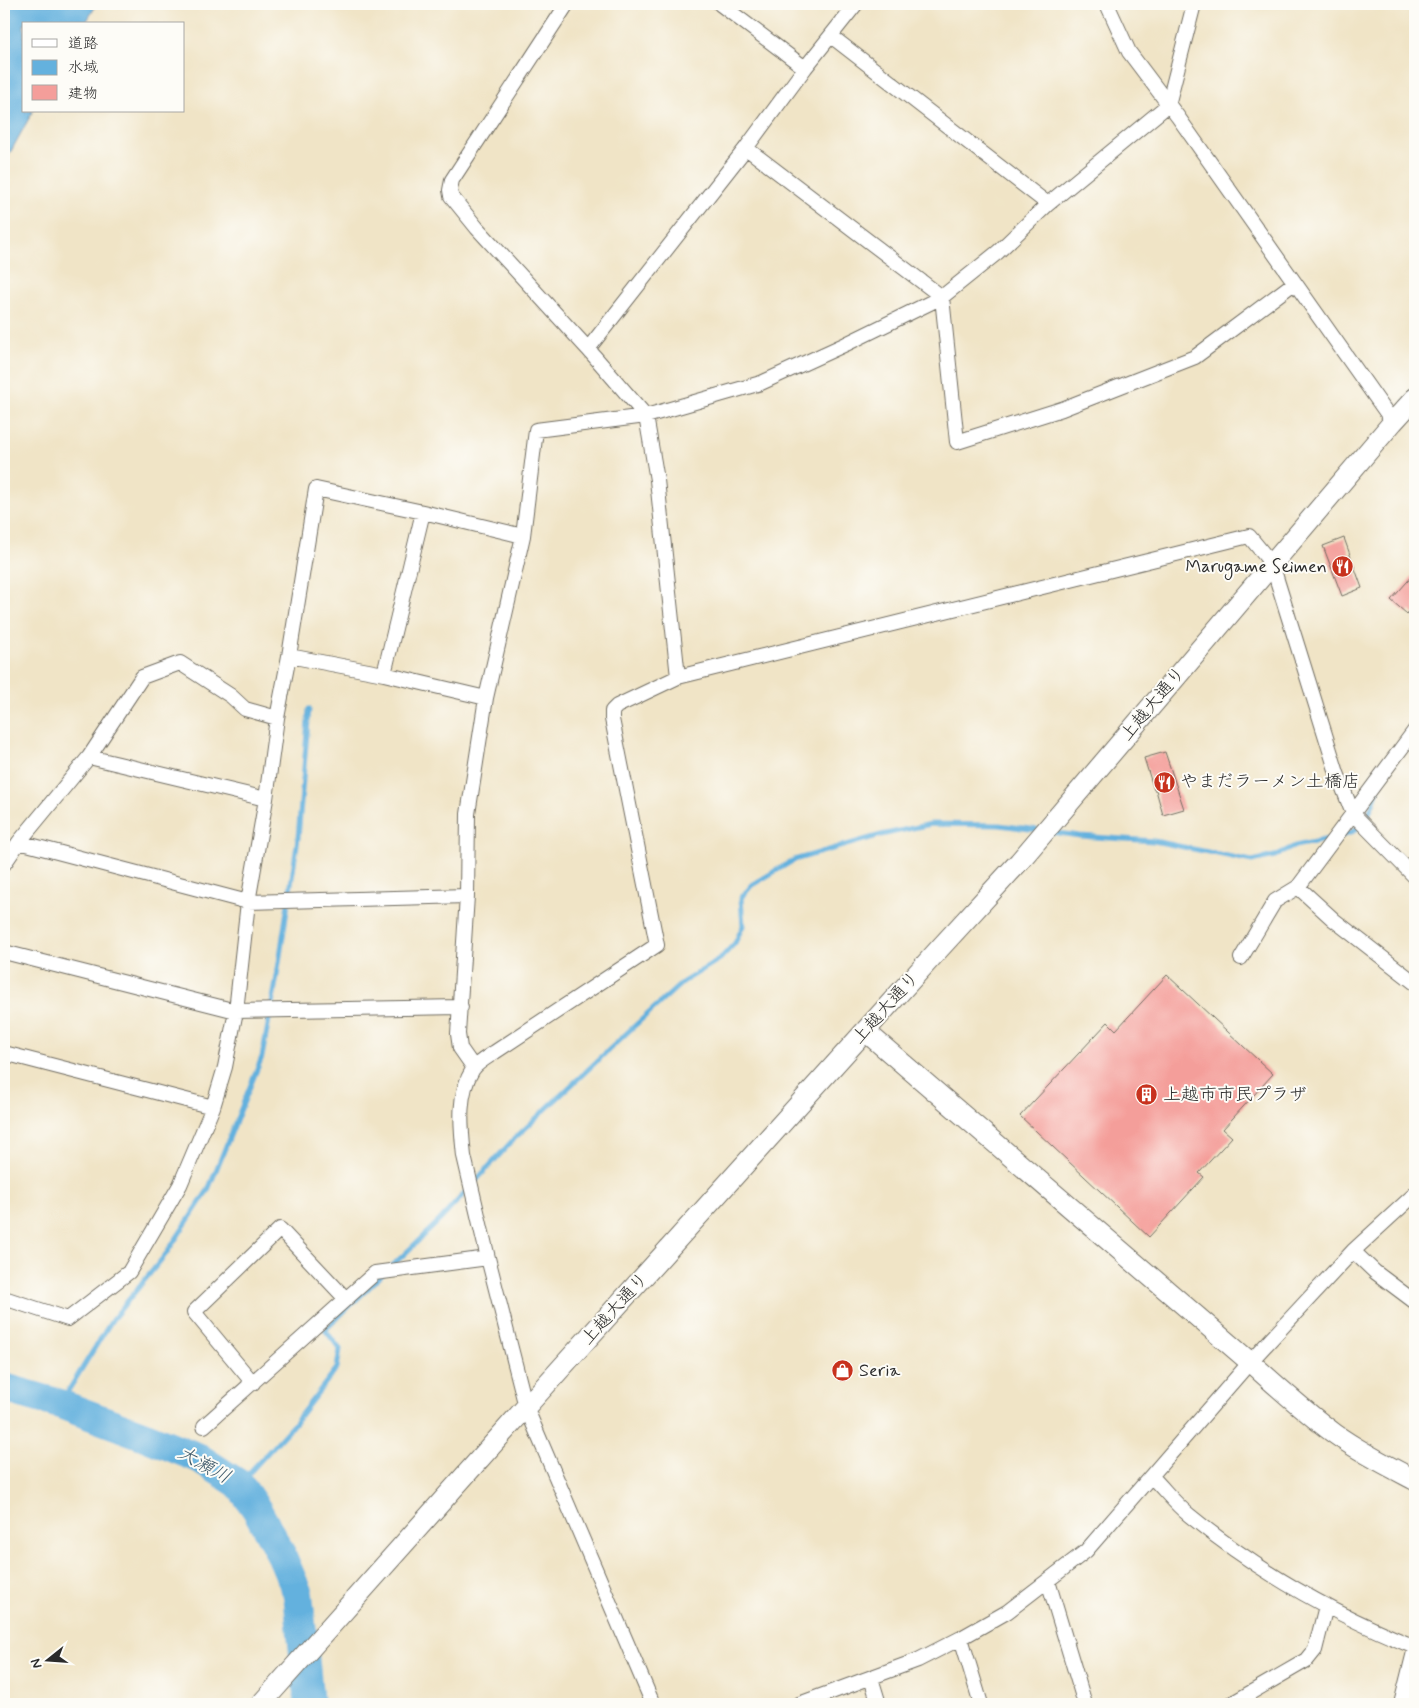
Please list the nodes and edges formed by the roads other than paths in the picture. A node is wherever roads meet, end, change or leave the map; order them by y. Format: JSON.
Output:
{"nodes":[{"id":1,"x":567,"y":4,"type":"edge"},
{"id":2,"x":720,"y":4,"type":"edge"},
{"id":3,"x":856,"y":4,"type":"edge"},
{"id":4,"x":1107,"y":4,"type":"edge"},
{"id":5,"x":1194,"y":4,"type":"edge"},
{"id":6,"x":831,"y":36,"type":"junction"},
{"id":7,"x":805,"y":68,"type":"junction"},
{"id":8,"x":1168,"y":105,"type":"junction"},
{"id":9,"x":746,"y":148,"type":"junction"},
{"id":10,"x":1048,"y":204,"type":"junction"},
{"id":11,"x":1294,"y":283,"type":"junction"},
{"id":12,"x":942,"y":298,"type":"junction"},
{"id":13,"x":588,"y":349,"type":"junction"},
{"id":14,"x":1415,"y":398,"type":"edge"},
{"id":15,"x":646,"y":416,"type":"junction"},
{"id":16,"x":1393,"y":422,"type":"junction"},
{"id":17,"x":423,"y":512,"type":"junction"},
{"id":18,"x":523,"y":536,"type":"junction"},
{"id":19,"x":1272,"y":564,"type":"junction"},
{"id":20,"x":289,"y":656,"type":"junction"},
{"id":21,"x":384,"y":674,"type":"junction"},
{"id":22,"x":678,"y":677,"type":"junction"},
{"id":23,"x":486,"y":698,"type":"junction"},
{"id":24,"x":277,"y":718,"type":"junction"},
{"id":25,"x":1415,"y":730,"type":"edge"},
{"id":26,"x":89,"y":757,"type":"junction"},
{"id":27,"x":266,"y":799,"type":"junction"},
{"id":28,"x":1353,"y":814,"type":"junction"},
{"id":29,"x":18,"y":842,"type":"junction"},
{"id":30,"x":4,"y":864,"type":"edge"},
{"id":31,"x":1415,"y":877,"type":"edge"},
{"id":32,"x":1298,"y":887,"type":"junction"},
{"id":33,"x":467,"y":896,"type":"junction"},
{"id":34,"x":248,"y":902,"type":"junction"},
{"id":35,"x":4,"y":952,"type":"edge"},
{"id":36,"x":1240,"y":958,"type":"dead end"},
{"id":37,"x":1415,"y":983,"type":"edge"},
{"id":38,"x":461,"y":1007,"type":"junction"},
{"id":39,"x":236,"y":1011,"type":"junction"},
{"id":40,"x":865,"y":1031,"type":"junction"},
{"id":41,"x":4,"y":1053,"type":"edge"},
{"id":42,"x":474,"y":1068,"type":"junction"},
{"id":43,"x":213,"y":1107,"type":"junction"},
{"id":44,"x":1415,"y":1194,"type":"edge"},
{"id":45,"x":1353,"y":1251,"type":"junction"},
{"id":46,"x":488,"y":1258,"type":"junction"},
{"id":47,"x":4,"y":1298,"type":"edge"},
{"id":48,"x":346,"y":1298,"type":"junction"},
{"id":49,"x":1415,"y":1302,"type":"edge"},
{"id":50,"x":1250,"y":1362,"type":"junction"},
{"id":51,"x":253,"y":1383,"type":"junction"},
{"id":52,"x":526,"y":1407,"type":"junction"},
{"id":53,"x":204,"y":1426,"type":"dead end"},
{"id":54,"x":1152,"y":1477,"type":"junction"},
{"id":55,"x":1415,"y":1480,"type":"edge"},
{"id":56,"x":1048,"y":1581,"type":"junction"},
{"id":57,"x":1326,"y":1606,"type":"junction"},
{"id":58,"x":961,"y":1638,"type":"junction"},
{"id":59,"x":1415,"y":1648,"type":"edge"},
{"id":60,"x":872,"y":1678,"type":"junction"},
{"id":61,"x":262,"y":1704,"type":"edge"},
{"id":62,"x":653,"y":1704,"type":"edge"},
{"id":63,"x":799,"y":1704,"type":"edge"},
{"id":64,"x":879,"y":1704,"type":"edge"},
{"id":65,"x":981,"y":1704,"type":"edge"},
{"id":66,"x":1085,"y":1704,"type":"edge"},
{"id":67,"x":1231,"y":1704,"type":"edge"},
{"id":68,"x":1402,"y":1704,"type":"edge"}],
"edges":[{"from":1,"to":13,"type":"street"},
{"from":2,"to":7,"type":"street"},
{"from":3,"to":6,"type":"street"},
{"from":4,"to":8,"type":"street"},
{"from":5,"to":8,"type":"street"},
{"from":6,"to":7,"type":"street"},
{"from":6,"to":10,"type":"street"},
{"from":7,"to":9,"type":"street"},
{"from":8,"to":10,"type":"street"},
{"from":8,"to":11,"type":"street"},
{"from":9,"to":12,"type":"street"},
{"from":9,"to":13,"type":"street"},
{"from":10,"to":12,"type":"street"},
{"from":11,"to":12,"type":"street"},
{"from":11,"to":16,"type":"street"},
{"from":12,"to":15,"type":"street"},
{"from":13,"to":15,"type":"street"},
{"from":14,"to":16,"type":"main road","name":"上越大通り"},
{"from":15,"to":18,"type":"street"},
{"from":15,"to":22,"type":"street"},
{"from":16,"to":19,"type":"main road","name":"上越大通り"},
{"from":17,"to":18,"type":"street"},
{"from":17,"to":20,"type":"street"},
{"from":17,"to":21,"type":"street"},
{"from":18,"to":23,"type":"street"},
{"from":19,"to":22,"type":"street"},
{"from":19,"to":28,"type":"street"},
{"from":19,"to":40,"type":"main road","name":"上越大通り"},
{"from":20,"to":21,"type":"street"},
{"from":20,"to":24,"type":"street"},
{"from":21,"to":23,"type":"street"},
{"from":22,"to":42,"type":"street"},
{"from":23,"to":33,"type":"street"},
{"from":24,"to":26,"type":"street"},
{"from":24,"to":27,"type":"street"},
{"from":25,"to":28,"type":"street"},
{"from":26,"to":27,"type":"street"},
{"from":26,"to":29,"type":"street"},
{"from":27,"to":34,"type":"street"},
{"from":28,"to":31,"type":"street"},
{"from":28,"to":32,"type":"street"},
{"from":29,"to":30,"type":"street"},
{"from":29,"to":34,"type":"street"},
{"from":32,"to":36,"type":"street"},
{"from":32,"to":37,"type":"street"},
{"from":33,"to":34,"type":"street"},
{"from":33,"to":38,"type":"street"},
{"from":34,"to":39,"type":"street"},
{"from":35,"to":39,"type":"street"},
{"from":38,"to":39,"type":"street"},
{"from":38,"to":42,"type":"street"},
{"from":39,"to":43,"type":"street"},
{"from":40,"to":50,"type":"main road"},
{"from":40,"to":52,"type":"main road","name":"上越大通り"},
{"from":41,"to":43,"type":"street"},
{"from":42,"to":46,"type":"street"},
{"from":43,"to":47,"type":"street"},
{"from":44,"to":45,"type":"street"},
{"from":45,"to":49,"type":"street"},
{"from":45,"to":50,"type":"street"},
{"from":46,"to":48,"type":"street"},
{"from":46,"to":52,"type":"street"},
{"from":48,"to":51,"type":"street"},
{"from":48,"to":51,"type":"street"},
{"from":50,"to":54,"type":"street"},
{"from":50,"to":55,"type":"main road"},
{"from":51,"to":53,"type":"street"},
{"from":52,"to":61,"type":"main road","name":"上越大通り"},
{"from":52,"to":62,"type":"street"},
{"from":54,"to":56,"type":"street"},
{"from":54,"to":57,"type":"street"},
{"from":56,"to":58,"type":"street"},
{"from":56,"to":66,"type":"street"},
{"from":57,"to":59,"type":"street"},
{"from":57,"to":67,"type":"street"},
{"from":58,"to":60,"type":"street"},
{"from":58,"to":65,"type":"street"},
{"from":59,"to":68,"type":"street"},
{"from":60,"to":63,"type":"street"},
{"from":60,"to":64,"type":"street"}]}
